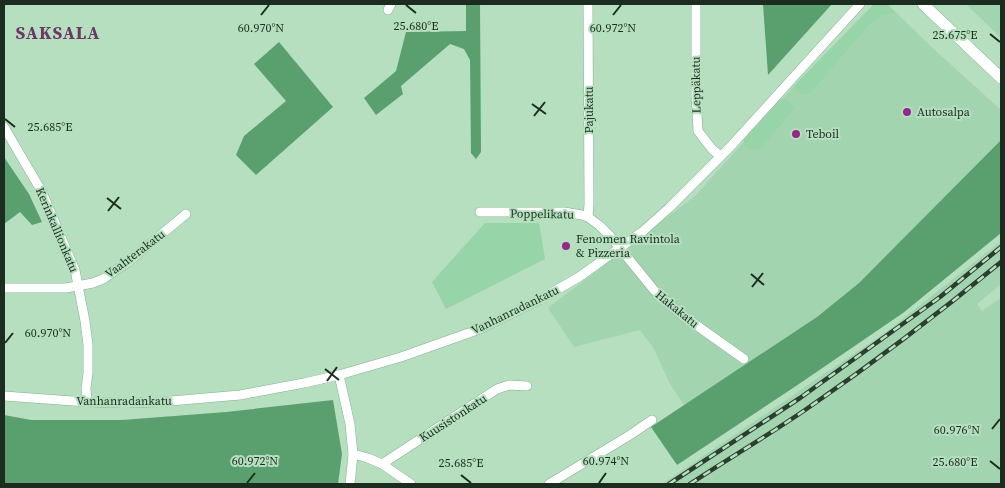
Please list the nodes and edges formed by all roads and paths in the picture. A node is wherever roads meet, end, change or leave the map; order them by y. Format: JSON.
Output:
{"nodes":[{"id":1,"x":588,"y":4,"type":"edge"},
{"id":2,"x":696,"y":4,"type":"edge"},
{"id":3,"x":860,"y":4,"type":"edge"},
{"id":4,"x":924,"y":4,"type":"edge"},
{"id":5,"x":997,"y":74,"type":"edge"},
{"id":6,"x":4,"y":126,"type":"edge"},
{"id":7,"x":720,"y":156,"type":"junction"},
{"id":8,"x":480,"y":212,"type":"dead end"},
{"id":9,"x":186,"y":214,"type":"dead end"},
{"id":10,"x":588,"y":217,"type":"junction"},
{"id":11,"x":619,"y":249,"type":"junction"},
{"id":12,"x":79,"y":286,"type":"junction"},
{"id":13,"x":4,"y":288,"type":"edge"},
{"id":14,"x":744,"y":359,"type":"dead end"},
{"id":15,"x":339,"y":375,"type":"junction"},
{"id":16,"x":527,"y":386,"type":"dead end"},
{"id":17,"x":4,"y":396,"type":"edge"},
{"id":18,"x":88,"y":402,"type":"junction"},
{"id":19,"x":652,"y":420,"type":"dead end"},
{"id":20,"x":353,"y":454,"type":"junction"},
{"id":21,"x":382,"y":464,"type":"junction"},
{"id":22,"x":350,"y":484,"type":"edge"},
{"id":23,"x":411,"y":484,"type":"edge"},
{"id":24,"x":549,"y":484,"type":"edge"}],
"edges":[{"from":1,"to":10,"type":"street","name":"Pajukatu"},
{"from":2,"to":7,"type":"street","name":"Leppäkatu"},
{"from":3,"to":7,"type":"street","name":"Vanhanradankatu"},
{"from":4,"to":5,"type":"main road"},
{"from":6,"to":12,"type":"street","name":"Kerinkallionkatu"},
{"from":7,"to":11,"type":"street","name":"Vanhanradankatu"},
{"from":8,"to":10,"type":"street","name":"Poppelikatu"},
{"from":9,"to":12,"type":"street","name":"Vaahterakatu"},
{"from":10,"to":11,"type":"street","name":"Poppelikatu"},
{"from":11,"to":14,"type":"street","name":"Hakakatu"},
{"from":11,"to":15,"type":"street","name":"Vanhanradankatu"},
{"from":12,"to":13,"type":"street","name":"Vaahterakatu"},
{"from":12,"to":18,"type":"street","name":"Kerinkallionkatu"},
{"from":15,"to":18,"type":"street","name":"Vanhanradankatu"},
{"from":15,"to":20,"type":"street"},
{"from":16,"to":21,"type":"street","name":"Kuusistonkatu"},
{"from":17,"to":18,"type":"street","name":"Vanhanradankatu"},
{"from":19,"to":24,"type":"street"},
{"from":20,"to":21,"type":"street"},
{"from":20,"to":22,"type":"street"},
{"from":21,"to":23,"type":"street"}]}
